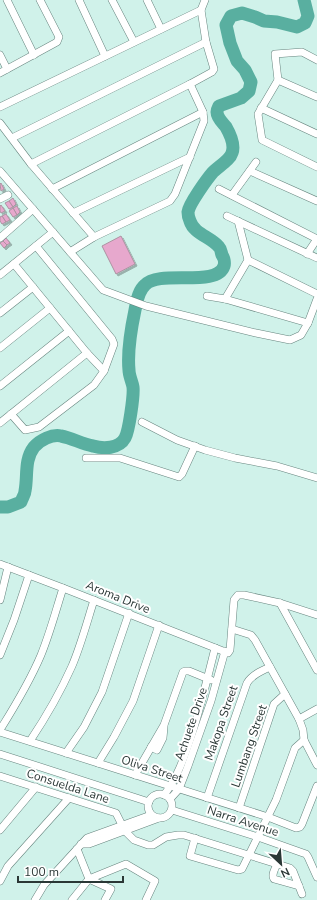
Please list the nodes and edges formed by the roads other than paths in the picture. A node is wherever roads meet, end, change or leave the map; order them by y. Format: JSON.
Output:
{"nodes":[{"id":1,"x":7,"y":0,"type":"edge"},
{"id":2,"x":40,"y":0,"type":"edge"},
{"id":3,"x":79,"y":0,"type":"edge"},
{"id":4,"x":112,"y":0,"type":"edge"},
{"id":5,"x":147,"y":0,"type":"edge"},
{"id":6,"x":205,"y":0,"type":"edge"},
{"id":7,"x":201,"y":10,"type":"junction"},
{"id":8,"x":162,"y":29,"type":"junction"},
{"id":9,"x":134,"y":42,"type":"junction"},
{"id":10,"x":206,"y":42,"type":"junction"},
{"id":11,"x":0,"y":54,"type":"edge"},
{"id":12,"x":34,"y":55,"type":"junction"},
{"id":13,"x":105,"y":56,"type":"junction"},
{"id":14,"x":317,"y":60,"type":"edge"},
{"id":15,"x":7,"y":69,"type":"junction"},
{"id":16,"x":0,"y":73,"type":"edge"},
{"id":17,"x":278,"y":80,"type":"junction"},
{"id":18,"x":190,"y":84,"type":"junction"},
{"id":19,"x":317,"y":97,"type":"edge"},
{"id":20,"x":0,"y":107,"type":"edge"},
{"id":21,"x":261,"y":108,"type":"junction"},
{"id":22,"x":203,"y":112,"type":"junction"},
{"id":23,"x":0,"y":123,"type":"edge"},
{"id":24,"x":317,"y":134,"type":"edge"},
{"id":25,"x":12,"y":138,"type":"junction"},
{"id":26,"x":190,"y":157,"type":"junction"},
{"id":27,"x":256,"y":162,"type":"dead end"},
{"id":28,"x":31,"y":164,"type":"junction"},
{"id":29,"x":317,"y":167,"type":"edge"},
{"id":30,"x":0,"y":171,"type":"edge"},
{"id":31,"x":250,"y":171,"type":"junction"},
{"id":32,"x":52,"y":189,"type":"junction"},
{"id":33,"x":219,"y":189,"type":"dead end"},
{"id":34,"x":8,"y":195,"type":"dead end"},
{"id":35,"x":232,"y":195,"type":"junction"},
{"id":36,"x":0,"y":200,"type":"edge"},
{"id":37,"x":317,"y":201,"type":"edge"},
{"id":38,"x":33,"y":209,"type":"junction"},
{"id":39,"x":73,"y":213,"type":"junction"},
{"id":40,"x":227,"y":216,"type":"dead end"},
{"id":41,"x":238,"y":221,"type":"junction"},
{"id":42,"x":53,"y":232,"type":"junction"},
{"id":43,"x":1,"y":235,"type":"edge"},
{"id":44,"x":94,"y":237,"type":"junction"},
{"id":45,"x":317,"y":239,"type":"edge"},
{"id":46,"x":36,"y":246,"type":"junction"},
{"id":47,"x":70,"y":252,"type":"junction"},
{"id":48,"x":308,"y":254,"type":"junction"},
{"id":49,"x":317,"y":258,"type":"edge"},
{"id":50,"x":248,"y":260,"type":"junction"},
{"id":51,"x":14,"y":264,"type":"junction"},
{"id":52,"x":0,"y":275,"type":"edge"},
{"id":53,"x":33,"y":287,"type":"junction"},
{"id":54,"x":317,"y":294,"type":"edge"},
{"id":55,"x":207,"y":296,"type":"dead end"},
{"id":56,"x":317,"y":299,"type":"edge"},
{"id":57,"x":225,"y":300,"type":"junction"},
{"id":58,"x":50,"y":308,"type":"junction"},
{"id":59,"x":0,"y":313,"type":"edge"},
{"id":60,"x":308,"y":323,"type":"junction"},
{"id":61,"x":69,"y":331,"type":"junction"},
{"id":62,"x":0,"y":348,"type":"edge"},
{"id":63,"x":87,"y":352,"type":"junction"},
{"id":64,"x":104,"y":371,"type":"junction"},
{"id":65,"x":0,"y":386,"type":"edge"},
{"id":66,"x":11,"y":414,"type":"junction"},
{"id":67,"x":142,"y":422,"type":"dead end"},
{"id":68,"x":0,"y":424,"type":"edge"},
{"id":69,"x":195,"y":446,"type":"junction"},
{"id":70,"x":86,"y":458,"type":"dead end"},
{"id":71,"x":317,"y":478,"type":"edge"},
{"id":72,"x":0,"y":564,"type":"edge"},
{"id":73,"x":8,"y":567,"type":"junction"},
{"id":74,"x":29,"y":575,"type":"junction"},
{"id":75,"x":63,"y":588,"type":"junction"},
{"id":76,"x":0,"y":600,"type":"edge"},
{"id":77,"x":94,"y":600,"type":"junction"},
{"id":78,"x":280,"y":603,"type":"junction"},
{"id":79,"x":129,"y":613,"type":"junction"},
{"id":80,"x":317,"y":615,"type":"edge"},
{"id":81,"x":159,"y":626,"type":"junction"},
{"id":82,"x":232,"y":629,"type":"junction"},
{"id":83,"x":215,"y":648,"type":"junction"},
{"id":84,"x":226,"y":652,"type":"junction"},
{"id":85,"x":0,"y":655,"type":"edge"},
{"id":86,"x":270,"y":667,"type":"junction"},
{"id":87,"x":317,"y":670,"type":"edge"},
{"id":88,"x":207,"y":678,"type":"junction"},
{"id":89,"x":217,"y":683,"type":"junction"},
{"id":90,"x":285,"y":694,"type":"junction"},
{"id":91,"x":317,"y":708,"type":"edge"},
{"id":92,"x":299,"y":718,"type":"junction"},
{"id":93,"x":0,"y":731,"type":"edge"},
{"id":94,"x":304,"y":740,"type":"junction"},
{"id":95,"x":30,"y":741,"type":"junction"},
{"id":96,"x":66,"y":753,"type":"junction"},
{"id":97,"x":0,"y":754,"type":"edge"},
{"id":98,"x":98,"y":763,"type":"junction"},
{"id":99,"x":317,"y":765,"type":"edge"},
{"id":100,"x":135,"y":775,"type":"junction"},
{"id":101,"x":0,"y":776,"type":"edge"},
{"id":102,"x":171,"y":786,"type":"junction"},
{"id":103,"x":317,"y":786,"type":"edge"},
{"id":104,"x":36,"y":787,"type":"junction"},
{"id":105,"x":179,"y":789,"type":"junction"},
{"id":106,"x":167,"y":797,"type":"junction"},
{"id":107,"x":69,"y":798,"type":"junction"},
{"id":108,"x":207,"y":798,"type":"junction"},
{"id":109,"x":149,"y":802,"type":"junction"},
{"id":110,"x":239,"y":808,"type":"junction"},
{"id":111,"x":172,"y":810,"type":"junction"},
{"id":112,"x":152,"y":815,"type":"junction"},
{"id":113,"x":268,"y":817,"type":"junction"},
{"id":114,"x":159,"y":818,"type":"junction"},
{"id":115,"x":124,"y":828,"type":"junction"},
{"id":116,"x":0,"y":830,"type":"edge"},
{"id":117,"x":258,"y":837,"type":"junction"},
{"id":118,"x":195,"y":838,"type":"junction"},
{"id":119,"x":79,"y":847,"type":"junction"},
{"id":120,"x":249,"y":856,"type":"junction"},
{"id":121,"x":277,"y":864,"type":"junction"},
{"id":122,"x":317,"y":878,"type":"edge"},
{"id":123,"x":89,"y":879,"type":"junction"},
{"id":124,"x":0,"y":881,"type":"edge"},
{"id":125,"x":299,"y":886,"type":"junction"},
{"id":126,"x":302,"y":894,"type":"dead end"},
{"id":127,"x":74,"y":899,"type":"edge"},
{"id":128,"x":35,"y":900,"type":"edge"},
{"id":129,"x":105,"y":900,"type":"edge"},
{"id":130,"x":146,"y":900,"type":"edge"}],
"edges":[{"from":1,"to":12,"type":"street"},
{"from":2,"to":12,"type":"street"},
{"from":3,"to":13,"type":"street"},
{"from":4,"to":9,"type":"street"},
{"from":5,"to":8,"type":"street"},
{"from":6,"to":7,"type":"street"},
{"from":7,"to":8,"type":"street"},
{"from":7,"to":10,"type":"street"},
{"from":8,"to":9,"type":"street"},
{"from":9,"to":13,"type":"street"},
{"from":10,"to":18,"type":"street"},
{"from":10,"to":25,"type":"street"},
{"from":11,"to":15,"type":"street"},
{"from":12,"to":15,"type":"street"},
{"from":13,"to":20,"type":"street"},
{"from":14,"to":17,"type":"street"},
{"from":15,"to":16,"type":"street"},
{"from":17,"to":19,"type":"street"},
{"from":17,"to":21,"type":"street"},
{"from":18,"to":22,"type":"street"},
{"from":18,"to":28,"type":"street"},
{"from":21,"to":24,"type":"street"},
{"from":21,"to":29,"type":"street"},
{"from":22,"to":26,"type":"street"},
{"from":22,"to":32,"type":"street"},
{"from":23,"to":25,"type":"street"},
{"from":25,"to":28,"type":"street"},
{"from":26,"to":39,"type":"street"},
{"from":26,"to":44,"type":"street"},
{"from":27,"to":31,"type":"street"},
{"from":28,"to":32,"type":"street"},
{"from":30,"to":38,"type":"street"},
{"from":31,"to":35,"type":"street"},
{"from":31,"to":37,"type":"street"},
{"from":32,"to":39,"type":"street"},
{"from":33,"to":35,"type":"street"},
{"from":34,"to":36,"type":"street"},
{"from":35,"to":45,"type":"street"},
{"from":38,"to":42,"type":"street"},
{"from":38,"to":43,"type":"street"},
{"from":39,"to":44,"type":"street"},
{"from":40,"to":41,"type":"street"},
{"from":41,"to":48,"type":"street"},
{"from":41,"to":50,"type":"street"},
{"from":42,"to":46,"type":"street"},
{"from":42,"to":47,"type":"street"},
{"from":44,"to":47,"type":"street"},
{"from":45,"to":48,"type":"street"},
{"from":46,"to":51,"type":"street"},
{"from":46,"to":64,"type":"street"},
{"from":47,"to":60,"type":"street"},
{"from":48,"to":49,"type":"street"},
{"from":50,"to":54,"type":"street"},
{"from":50,"to":57,"type":"street"},
{"from":51,"to":52,"type":"street"},
{"from":51,"to":53,"type":"street"},
{"from":53,"to":58,"type":"street"},
{"from":53,"to":59,"type":"street"},
{"from":55,"to":57,"type":"street"},
{"from":56,"to":60,"type":"street"},
{"from":57,"to":60,"type":"street"},
{"from":58,"to":61,"type":"street"},
{"from":58,"to":62,"type":"street"},
{"from":61,"to":63,"type":"street"},
{"from":61,"to":65,"type":"street"},
{"from":63,"to":64,"type":"street"},
{"from":63,"to":66,"type":"street"},
{"from":64,"to":66,"type":"street"},
{"from":66,"to":68,"type":"street"},
{"from":67,"to":69,"type":"street"},
{"from":69,"to":70,"type":"street"},
{"from":69,"to":71,"type":"street"},
{"from":72,"to":73,"type":"street","name":"Aroma Drive"},
{"from":73,"to":74,"type":"street","name":"Aroma Drive"},
{"from":73,"to":76,"type":"street"},
{"from":74,"to":75,"type":"street","name":"Aroma Drive"},
{"from":74,"to":85,"type":"street"},
{"from":75,"to":77,"type":"street","name":"Aroma Drive"},
{"from":75,"to":93,"type":"street"},
{"from":77,"to":79,"type":"street","name":"Aroma Drive"},
{"from":77,"to":95,"type":"street"},
{"from":78,"to":80,"type":"street"},
{"from":78,"to":82,"type":"street","name":"Achuete Drive"},
{"from":78,"to":87,"type":"street"},
{"from":79,"to":81,"type":"street","name":"Aroma Drive"},
{"from":79,"to":96,"type":"street"},
{"from":81,"to":83,"type":"street","name":"Aroma Drive"},
{"from":81,"to":98,"type":"street"},
{"from":82,"to":84,"type":"street","name":"Achuete Drive"},
{"from":82,"to":86,"type":"street"},
{"from":83,"to":84,"type":"street","name":"Aroma Drive"},
{"from":83,"to":88,"type":"street","name":"Achuete Drive"},
{"from":84,"to":89,"type":"street","name":"Achuete Drive"},
{"from":86,"to":90,"type":"street"},
{"from":86,"to":108,"type":"street","name":"Makopa Street"},
{"from":88,"to":89,"type":"street"},
{"from":88,"to":100,"type":"street"},
{"from":88,"to":102,"type":"street","name":"Achuete Drive"},
{"from":89,"to":105,"type":"street","name":"Achuete Drive"},
{"from":90,"to":92,"type":"street"},
{"from":90,"to":110,"type":"street","name":"Lumbang Street"},
{"from":91,"to":92,"type":"street"},
{"from":92,"to":94,"type":"street"},
{"from":93,"to":95,"type":"street","name":"Oliva Street"},
{"from":94,"to":99,"type":"street"},
{"from":94,"to":113,"type":"street"},
{"from":95,"to":96,"type":"street","name":"Oliva Street"},
{"from":96,"to":98,"type":"street","name":"Oliva Street"},
{"from":97,"to":109,"type":"street"},
{"from":98,"to":100,"type":"street","name":"Oliva Street"},
{"from":100,"to":102,"type":"street","name":"Oliva Street"},
{"from":101,"to":104,"type":"street","name":"Consuelda Lane"},
{"from":102,"to":105,"type":"street","name":"Oliva Street"},
{"from":102,"to":106,"type":"street","name":"Achuete Drive"},
{"from":103,"to":113,"type":"street","name":"Oliva Street"},
{"from":104,"to":107,"type":"street","name":"Consuelda Lane"},
{"from":104,"to":116,"type":"street"},
{"from":105,"to":106,"type":"street","name":"Achuete Drive"},
{"from":105,"to":108,"type":"street","name":"Oliva Street"},
{"from":106,"to":109,"type":"street"},
{"from":106,"to":111,"type":"street"},
{"from":107,"to":115,"type":"street","name":"Consuelda Lane"},
{"from":107,"to":124,"type":"street"},
{"from":108,"to":110,"type":"street","name":"Oliva Street"},
{"from":109,"to":112,"type":"street"},
{"from":110,"to":113,"type":"street","name":"Oliva Street"},
{"from":111,"to":114,"type":"street"},
{"from":111,"to":117,"type":"street","name":"Narra Avenue"},
{"from":112,"to":114,"type":"street"},
{"from":112,"to":115,"type":"street"},
{"from":113,"to":117,"type":"street"},
{"from":114,"to":115,"type":"street"},
{"from":115,"to":118,"type":"street","name":"Consuelda Lane"},
{"from":115,"to":119,"type":"street"},
{"from":117,"to":120,"type":"street"},
{"from":117,"to":122,"type":"street","name":"Narra Avenue"},
{"from":118,"to":120,"type":"street","name":"Consuelda Lane"},
{"from":118,"to":120,"type":"street"},
{"from":119,"to":123,"type":"street"},
{"from":119,"to":128,"type":"street"},
{"from":120,"to":121,"type":"street","name":"Consuelda Lane"},
{"from":121,"to":125,"type":"street","name":"Consuelda Lane"},
{"from":121,"to":125,"type":"street"},
{"from":123,"to":127,"type":"street"},
{"from":123,"to":129,"type":"street"},
{"from":123,"to":130,"type":"street"},
{"from":125,"to":126,"type":"street","name":"Consuelda Lane"}]}
